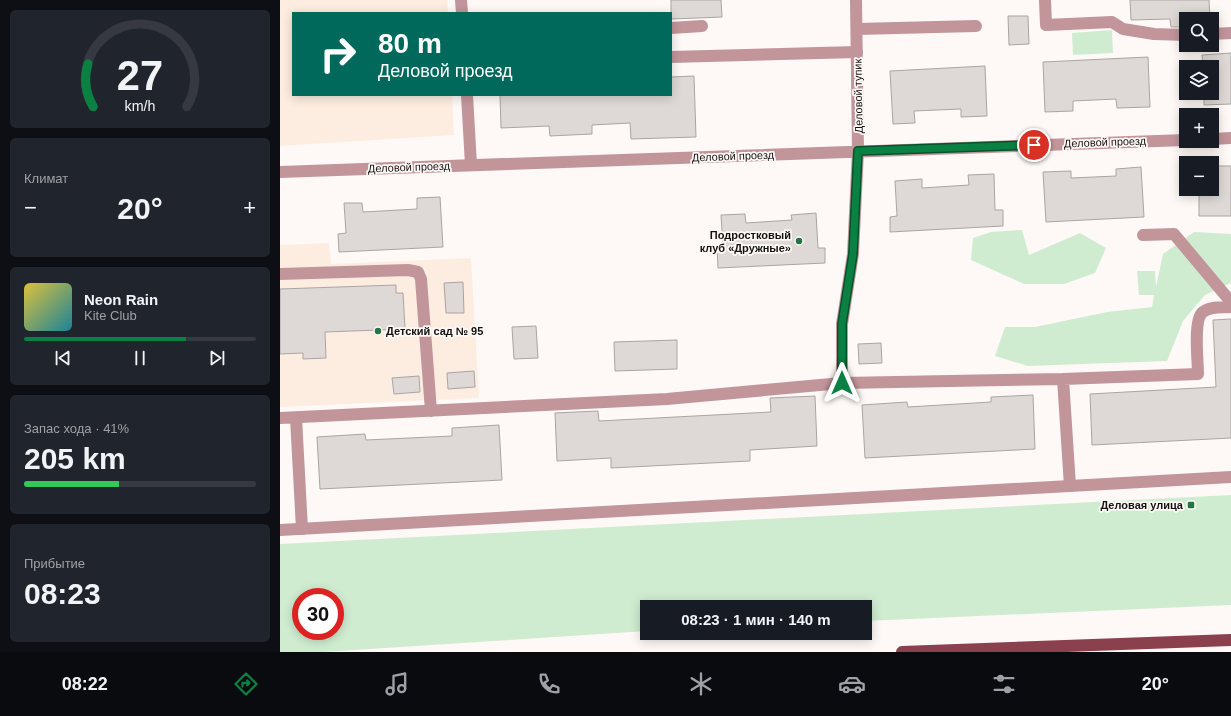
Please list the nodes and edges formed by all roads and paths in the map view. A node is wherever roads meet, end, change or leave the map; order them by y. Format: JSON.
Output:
{"nodes":[{"id":1,"x":461,"y":0,"type":"edge"},
{"id":2,"x":856,"y":0,"type":"edge"},
{"id":3,"x":1045,"y":0,"type":"edge"},
{"id":4,"x":462,"y":12,"type":"edge"},
{"id":5,"x":702,"y":26,"type":"dead end"},
{"id":6,"x":976,"y":26,"type":"dead end"},
{"id":7,"x":672,"y":28,"type":"edge"},
{"id":8,"x":856,"y":29,"type":"junction"},
{"id":9,"x":1231,"y":33,"type":"edge"},
{"id":10,"x":1219,"y":34,"type":"edge"},
{"id":11,"x":1179,"y":35,"type":"edge"},
{"id":12,"x":857,"y":52,"type":"junction"},
{"id":13,"x":672,"y":57,"type":"edge"},
{"id":14,"x":467,"y":96,"type":"edge"},
{"id":15,"x":1231,"y":138,"type":"edge"},
{"id":16,"x":1219,"y":139,"type":"edge"},
{"id":17,"x":1179,"y":140,"type":"edge"},
{"id":18,"x":858,"y":151,"type":"junction"},
{"id":19,"x":471,"y":165,"type":"junction"},
{"id":20,"x":280,"y":172,"type":"edge"},
{"id":21,"x":1143,"y":235,"type":"dead end"},
{"id":22,"x":280,"y":274,"type":"edge"},
{"id":23,"x":1231,"y":302,"type":"edge"},
{"id":24,"x":1231,"y":308,"type":"edge"},
{"id":25,"x":1063,"y":379,"type":"junction"},
{"id":26,"x":842,"y":383,"type":"junction"},
{"id":27,"x":431,"y":411,"type":"junction"},
{"id":28,"x":280,"y":418,"type":"edge"},
{"id":29,"x":296,"y":418,"type":"junction"},
{"id":30,"x":1231,"y":477,"type":"edge"},
{"id":31,"x":1070,"y":486,"type":"junction"},
{"id":32,"x":302,"y":529,"type":"junction"},
{"id":33,"x":280,"y":530,"type":"edge"},
{"id":34,"x":1231,"y":640,"type":"edge"},
{"id":35,"x":902,"y":652,"type":"edge"}],
"edges":[{"from":1,"to":4,"type":"street"},
{"from":2,"to":8,"type":"street","name":"Деловой тупик"},
{"from":3,"to":11,"type":"street"},
{"from":5,"to":7,"type":"street"},
{"from":6,"to":8,"type":"street"},
{"from":8,"to":12,"type":"street","name":"Деловой тупик"},
{"from":9,"to":10,"type":"street"},
{"from":12,"to":13,"type":"street"},
{"from":12,"to":18,"type":"street","name":"Деловой тупик"},
{"from":14,"to":19,"type":"street"},
{"from":15,"to":16,"type":"street"},
{"from":17,"to":18,"type":"street","name":"Деловой проезд"},
{"from":18,"to":19,"type":"street","name":"Деловой проезд"},
{"from":18,"to":26,"type":"street","name":"Деловой тупик"},
{"from":19,"to":20,"type":"street","name":"Деловой проезд"},
{"from":21,"to":23,"type":"street"},
{"from":22,"to":27,"type":"street"},
{"from":24,"to":25,"type":"street"},
{"from":25,"to":26,"type":"street"},
{"from":25,"to":31,"type":"street"},
{"from":26,"to":27,"type":"street"},
{"from":27,"to":29,"type":"street"},
{"from":28,"to":29,"type":"street"},
{"from":29,"to":32,"type":"street"},
{"from":30,"to":31,"type":"street"},
{"from":31,"to":32,"type":"street"},
{"from":32,"to":33,"type":"street"},
{"from":34,"to":35,"type":"main road"}]}
